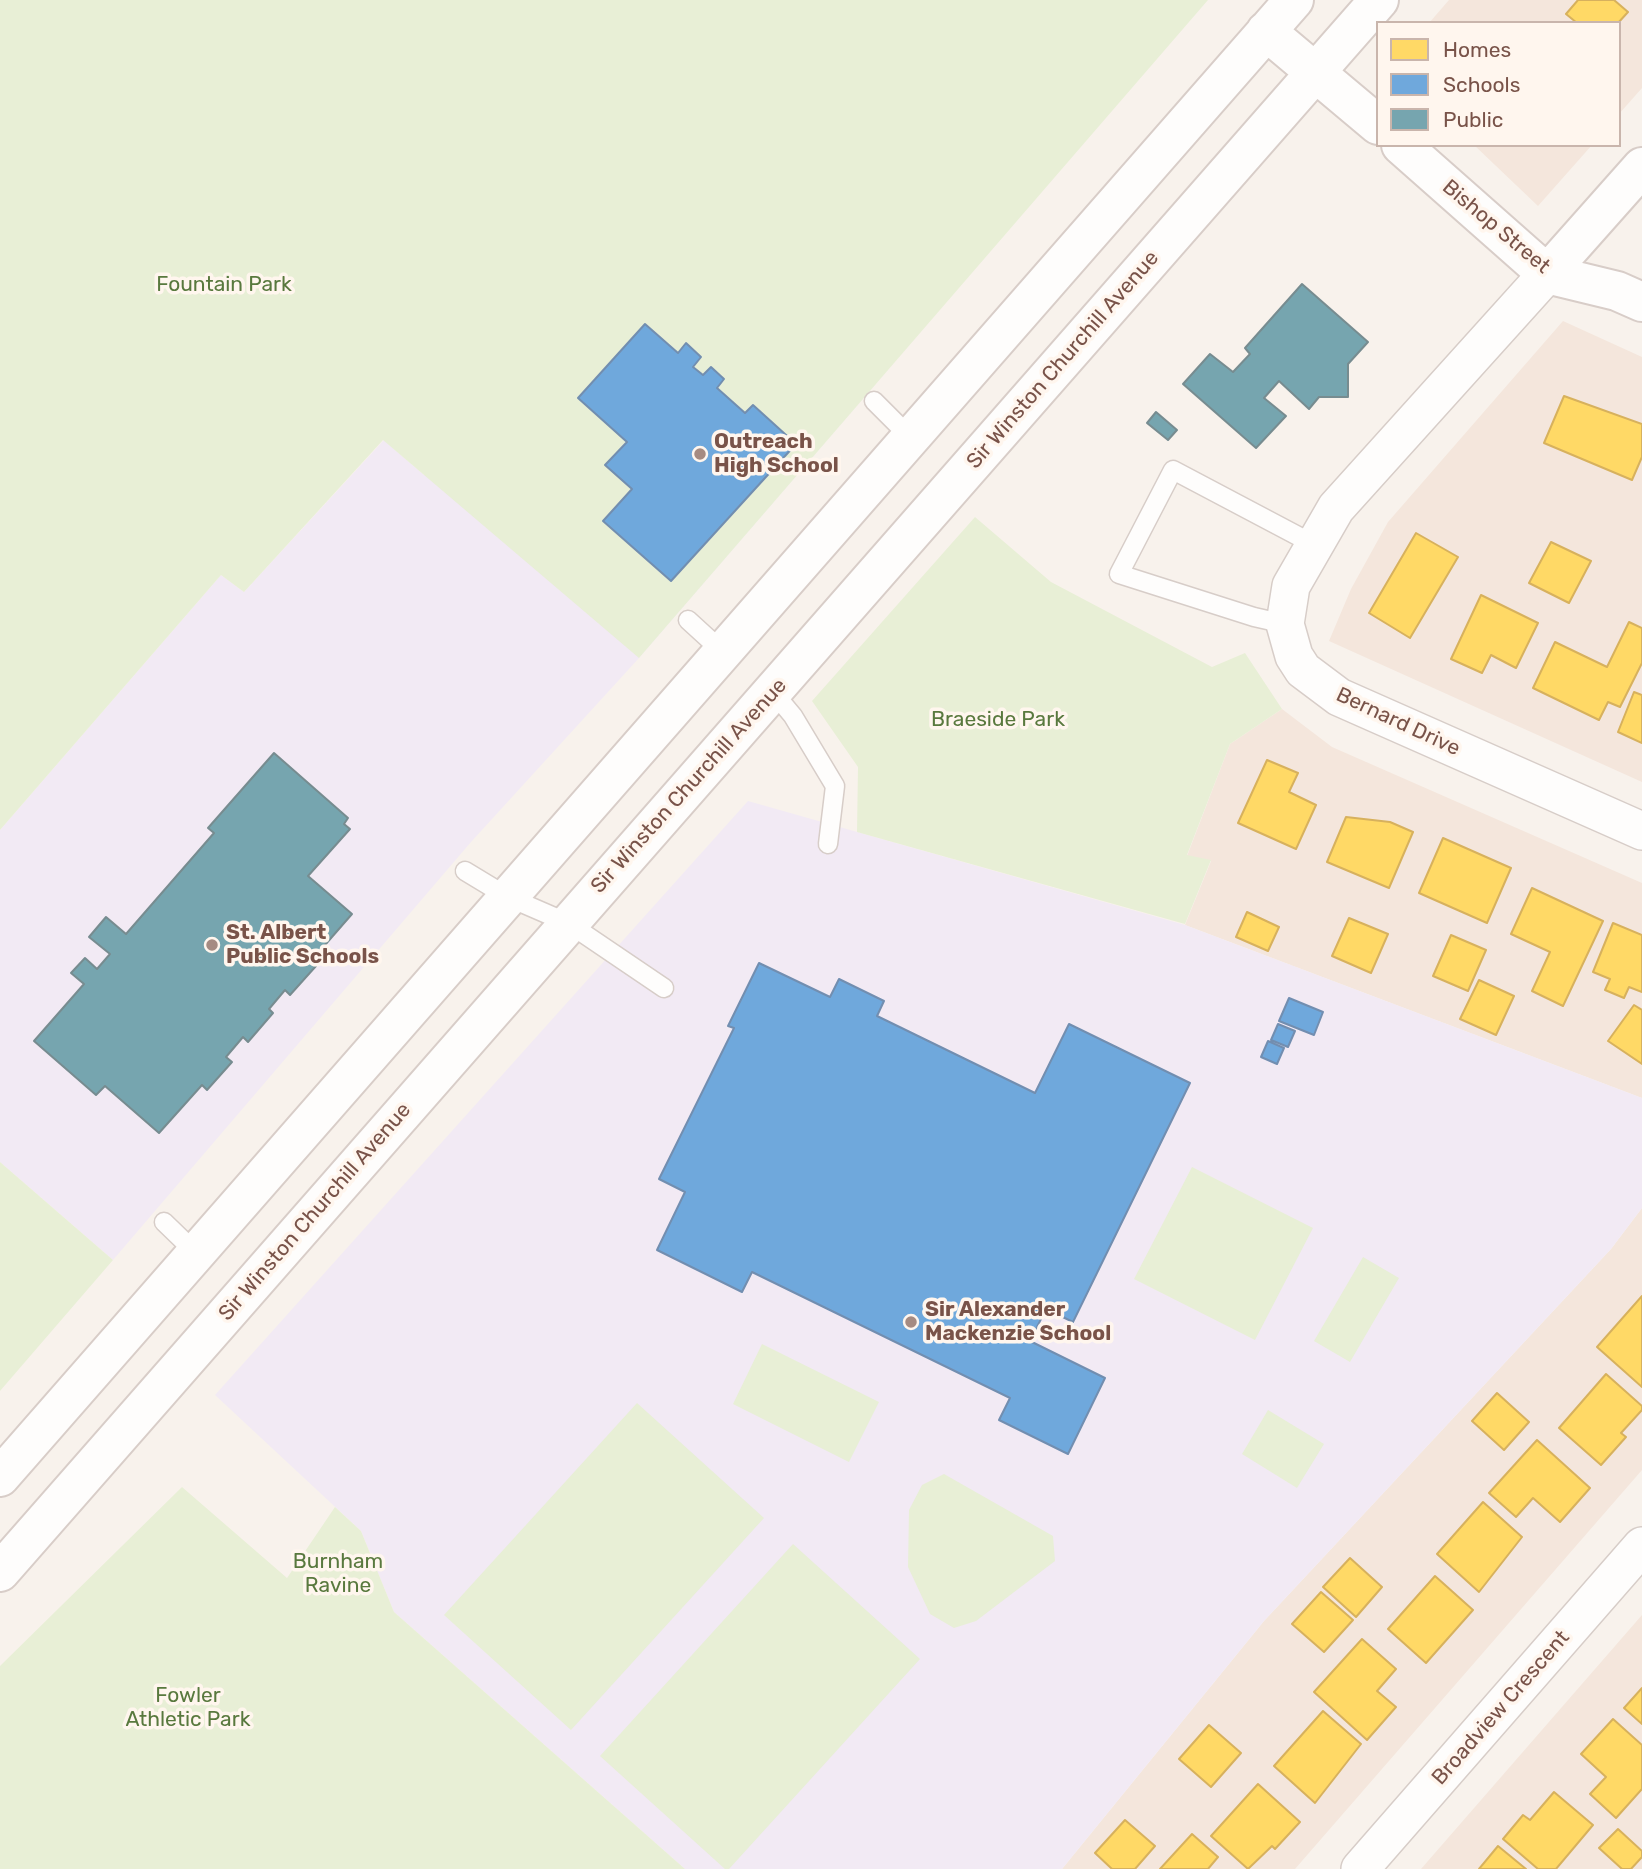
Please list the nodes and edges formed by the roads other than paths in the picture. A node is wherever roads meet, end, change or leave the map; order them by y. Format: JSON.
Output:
{"nodes":[{"id":1,"x":1294,"y":0,"type":"edge"},
{"id":2,"x":1379,"y":0,"type":"edge"},
{"id":3,"x":1266,"y":31,"type":"junction"},
{"id":4,"x":1316,"y":71,"type":"junction"},
{"id":5,"x":1376,"y":123,"type":"edge"},
{"id":6,"x":1403,"y":147,"type":"edge"},
{"id":7,"x":1642,"y":167,"type":"edge"},
{"id":8,"x":1547,"y":274,"type":"junction"},
{"id":9,"x":1642,"y":302,"type":"edge"},
{"id":10,"x":874,"y":401,"type":"dead end"},
{"id":11,"x":911,"y":438,"type":"junction"},
{"id":12,"x":1315,"y":545,"type":"junction"},
{"id":13,"x":688,"y":620,"type":"dead end"},
{"id":14,"x":1285,"y":624,"type":"junction"},
{"id":15,"x":723,"y":652,"type":"junction"},
{"id":16,"x":773,"y":692,"type":"junction"},
{"id":17,"x":1642,"y":831,"type":"edge"},
{"id":18,"x":828,"y":844,"type":"dead end"},
{"id":19,"x":465,"y":871,"type":"dead end"},
{"id":20,"x":508,"y":897,"type":"junction"},
{"id":21,"x":568,"y":923,"type":"junction"},
{"id":22,"x":664,"y":988,"type":"dead end"},
{"id":23,"x":164,"y":1222,"type":"dead end"},
{"id":24,"x":195,"y":1252,"type":"junction"},
{"id":25,"x":0,"y":1477,"type":"edge"},
{"id":26,"x":1642,"y":1546,"type":"edge"},
{"id":27,"x":0,"y":1572,"type":"edge"},
{"id":28,"x":1360,"y":1869,"type":"edge"}],
"edges":[{"from":1,"to":3,"type":"main road"},
{"from":2,"to":4,"type":"main road","name":"Sir Winston Churchill Avenue"},
{"from":3,"to":4,"type":"main road"},
{"from":3,"to":11,"type":"main road"},
{"from":4,"to":5,"type":"main road"},
{"from":4,"to":16,"type":"main road","name":"Sir Winston Churchill Avenue"},
{"from":6,"to":8,"type":"main road","name":"Bishop Street"},
{"from":7,"to":8,"type":"main road"},
{"from":8,"to":9,"type":"main road","name":"Bishop Street"},
{"from":8,"to":12,"type":"street","name":"Bernard Drive"},
{"from":10,"to":11,"type":"lane"},
{"from":11,"to":15,"type":"main road"},
{"from":12,"to":14,"type":"street","name":"Bernard Drive"},
{"from":12,"to":14,"type":"lane"},
{"from":13,"to":15,"type":"lane"},
{"from":14,"to":17,"type":"street","name":"Bernard Drive"},
{"from":15,"to":20,"type":"main road"},
{"from":16,"to":18,"type":"lane"},
{"from":16,"to":21,"type":"main road","name":"Sir Winston Churchill Avenue"},
{"from":19,"to":20,"type":"lane"},
{"from":20,"to":21,"type":"lane"},
{"from":20,"to":24,"type":"main road"},
{"from":21,"to":22,"type":"lane"},
{"from":21,"to":27,"type":"main road","name":"Sir Winston Churchill Avenue"},
{"from":23,"to":24,"type":"lane"},
{"from":24,"to":25,"type":"main road"},
{"from":26,"to":28,"type":"street","name":"Broadview Crescent"}]}
